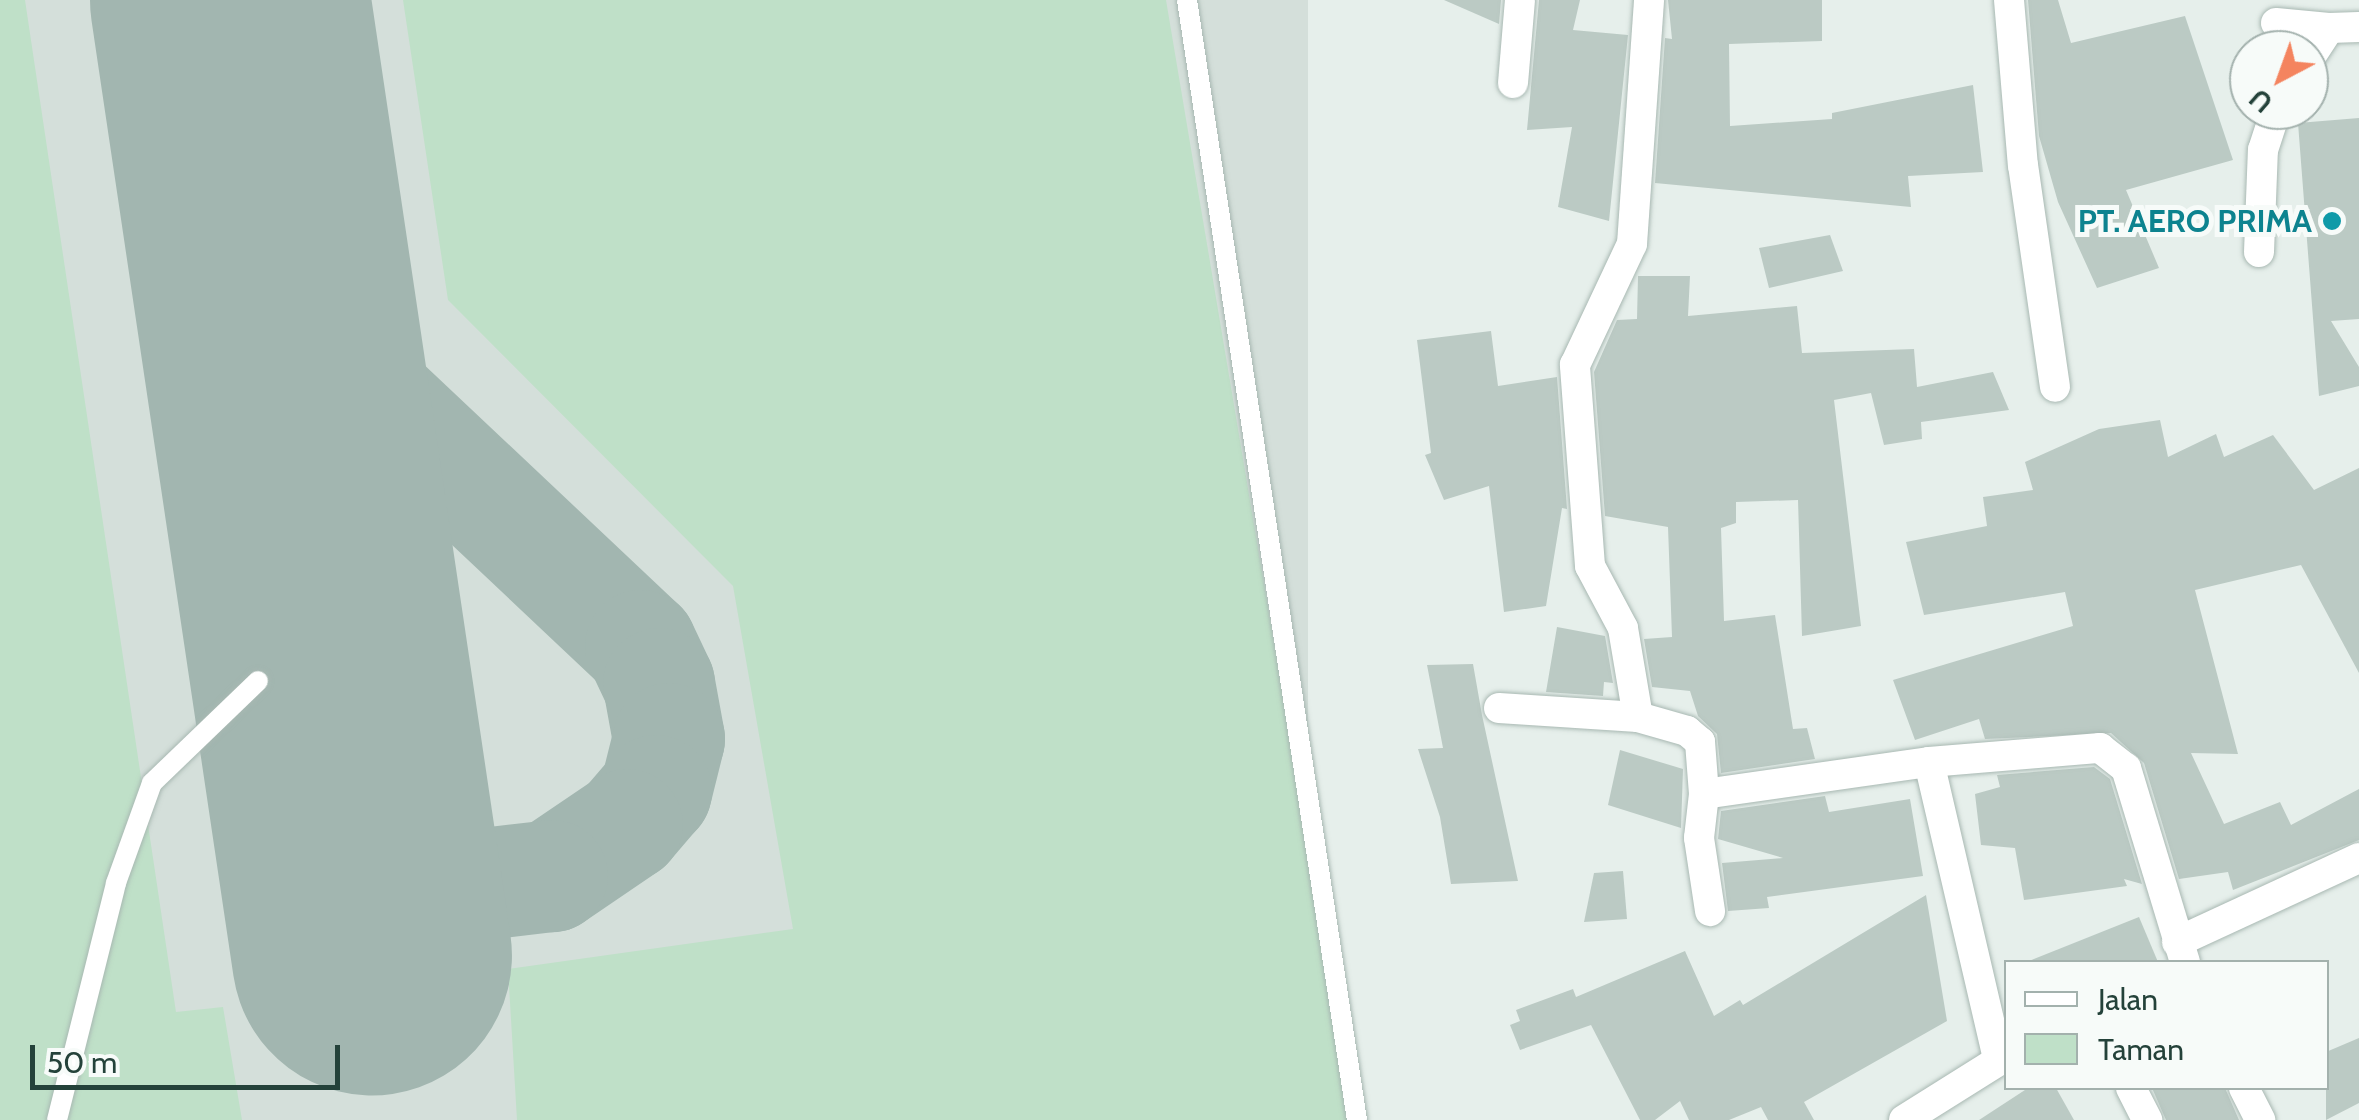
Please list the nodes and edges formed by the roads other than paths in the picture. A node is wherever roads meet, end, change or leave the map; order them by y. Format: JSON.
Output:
{"nodes":[{"id":1,"x":1187,"y":0,"type":"edge"},
{"id":2,"x":1520,"y":0,"type":"edge"},
{"id":3,"x":1649,"y":0,"type":"edge"},
{"id":4,"x":2009,"y":0,"type":"edge"},
{"id":5,"x":2276,"y":23,"type":"dead end"},
{"id":6,"x":2344,"y":28,"type":"edge"},
{"id":7,"x":1512,"y":83,"type":"dead end"},
{"id":8,"x":2270,"y":130,"type":"edge"},
{"id":9,"x":2259,"y":252,"type":"dead end"},
{"id":10,"x":2055,"y":388,"type":"dead end"},
{"id":11,"x":258,"y":681,"type":"dead end"},
{"id":12,"x":1499,"y":708,"type":"dead end"},
{"id":13,"x":1638,"y":717,"type":"junction"},
{"id":14,"x":1930,"y":762,"type":"junction"},
{"id":15,"x":1704,"y":794,"type":"junction"},
{"id":16,"x":2359,"y":858,"type":"edge"},
{"id":17,"x":1710,"y":911,"type":"dead end"},
{"id":18,"x":2181,"y":952,"type":"edge"},
{"id":19,"x":2002,"y":1058,"type":"edge"},
{"id":20,"x":2131,"y":1090,"type":"edge"},
{"id":21,"x":2245,"y":1090,"type":"edge"},
{"id":22,"x":57,"y":1120,"type":"edge"},
{"id":23,"x":1357,"y":1120,"type":"edge"},
{"id":24,"x":1904,"y":1120,"type":"edge"},
{"id":25,"x":2147,"y":1120,"type":"edge"},
{"id":26,"x":2260,"y":1120,"type":"edge"}],
"edges":[{"from":1,"to":23,"type":"lane"},
{"from":2,"to":7,"type":"street"},
{"from":3,"to":13,"type":"street"},
{"from":4,"to":10,"type":"street"},
{"from":5,"to":6,"type":"street"},
{"from":8,"to":9,"type":"street"},
{"from":11,"to":22,"type":"lane"},
{"from":12,"to":13,"type":"street"},
{"from":13,"to":15,"type":"street"},
{"from":14,"to":15,"type":"street"},
{"from":14,"to":18,"type":"street"},
{"from":14,"to":19,"type":"street"},
{"from":15,"to":17,"type":"street"},
{"from":16,"to":18,"type":"street"},
{"from":19,"to":24,"type":"street"},
{"from":20,"to":25,"type":"street"},
{"from":21,"to":26,"type":"street"}]}
